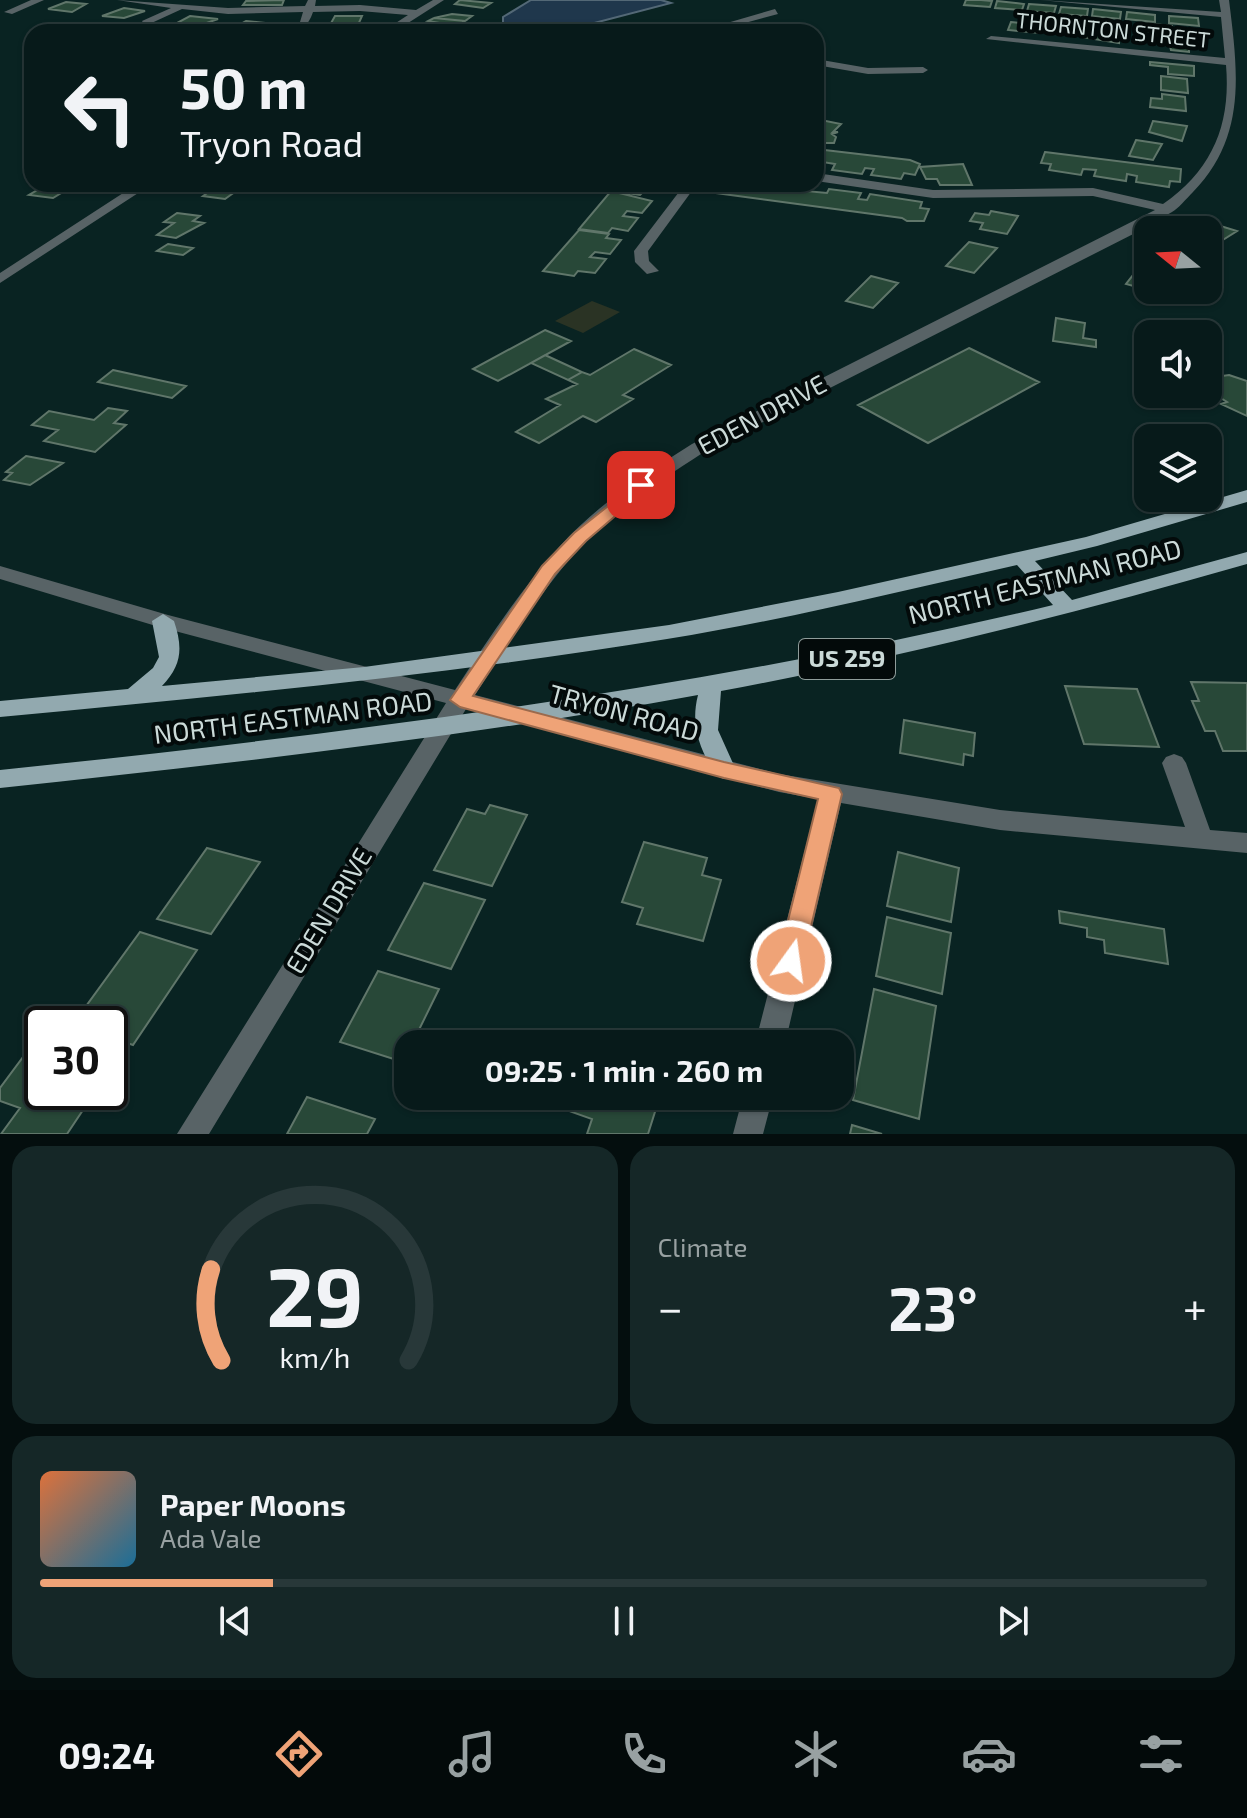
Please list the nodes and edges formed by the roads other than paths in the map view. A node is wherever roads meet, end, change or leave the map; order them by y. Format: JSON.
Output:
{"nodes":[{"id":1,"x":39,"y":0,"type":"edge"},
{"id":2,"x":125,"y":0,"type":"edge"},
{"id":3,"x":439,"y":0,"type":"edge"},
{"id":4,"x":1045,"y":0,"type":"edge"},
{"id":5,"x":311,"y":5,"type":"edge"},
{"id":6,"x":181,"y":7,"type":"junction"},
{"id":7,"x":1225,"y":8,"type":"edge"},
{"id":8,"x":9,"y":12,"type":"dead end"},
{"id":9,"x":775,"y":12,"type":"dead end"},
{"id":10,"x":417,"y":13,"type":"junction"},
{"id":11,"x":145,"y":23,"type":"dead end"},
{"id":12,"x":303,"y":24,"type":"edge"},
{"id":13,"x":400,"y":24,"type":"edge"},
{"id":14,"x":731,"y":24,"type":"edge"},
{"id":15,"x":991,"y":39,"type":"dead end"},
{"id":16,"x":1231,"y":62,"type":"junction"},
{"id":17,"x":824,"y":63,"type":"edge"},
{"id":18,"x":931,"y":81,"type":"dead end"},
{"id":19,"x":824,"y":178,"type":"edge"},
{"id":20,"x":134,"y":192,"type":"edge"},
{"id":21,"x":685,"y":192,"type":"edge"},
{"id":22,"x":1169,"y":209,"type":"junction"},
{"id":23,"x":652,"y":271,"type":"dead end"},
{"id":24,"x":0,"y":279,"type":"edge"},
{"id":25,"x":1247,"y":496,"type":"edge"},
{"id":26,"x":1021,"y":557,"type":"junction"},
{"id":27,"x":1247,"y":558,"type":"edge"},
{"id":28,"x":0,"y":572,"type":"edge"},
{"id":29,"x":1068,"y":608,"type":"junction"},
{"id":30,"x":163,"y":621,"type":"junction"},
{"id":31,"x":487,"y":657,"type":"junction"},
{"id":32,"x":364,"y":675,"type":"junction"},
{"id":33,"x":711,"y":687,"type":"junction"},
{"id":34,"x":131,"y":699,"type":"junction"},
{"id":35,"x":460,"y":700,"type":"junction"},
{"id":36,"x":0,"y":709,"type":"edge"},
{"id":37,"x":523,"y":718,"type":"junction"},
{"id":38,"x":440,"y":730,"type":"junction"},
{"id":39,"x":1174,"y":763,"type":"dead end"},
{"id":40,"x":724,"y":770,"type":"junction"},
{"id":41,"x":0,"y":779,"type":"edge"},
{"id":42,"x":831,"y":794,"type":"junction"},
{"id":43,"x":1202,"y":841,"type":"junction"},
{"id":44,"x":1247,"y":843,"type":"edge"},
{"id":45,"x":773,"y":1030,"type":"edge"},
{"id":46,"x":754,"y":1110,"type":"edge"},
{"id":47,"x":192,"y":1134,"type":"edge"},
{"id":48,"x":748,"y":1134,"type":"edge"}],
"edges":[{"from":1,"to":8,"type":"street"},
{"from":2,"to":6,"type":"street"},
{"from":3,"to":10,"type":"street"},
{"from":4,"to":7,"type":"street"},
{"from":5,"to":6,"type":"street"},
{"from":5,"to":10,"type":"street"},
{"from":5,"to":12,"type":"street"},
{"from":6,"to":11,"type":"street"},
{"from":7,"to":16,"type":"street","name":"EDEN DRIVE"},
{"from":9,"to":14,"type":"street"},
{"from":10,"to":13,"type":"street"},
{"from":15,"to":16,"type":"street","name":"THORNTON STREET"},
{"from":16,"to":22,"type":"street","name":"EDEN DRIVE"},
{"from":17,"to":18,"type":"street"},
{"from":19,"to":22,"type":"street"},
{"from":20,"to":24,"type":"street"},
{"from":21,"to":23,"type":"street"},
{"from":22,"to":31,"type":"street","name":"EDEN DRIVE"},
{"from":25,"to":26,"type":"main road","name":"NORTH EASTMAN ROAD","number":"US 259"},
{"from":26,"to":29,"type":"main road"},
{"from":26,"to":31,"type":"main road","name":"NORTH EASTMAN ROAD","number":"US 259"},
{"from":27,"to":29,"type":"main road","name":"NORTH EASTMAN ROAD","number":"US 259"},
{"from":28,"to":30,"type":"street","name":"TRYON ROAD"},
{"from":29,"to":33,"type":"main road","name":"NORTH EASTMAN ROAD","number":"US 259"},
{"from":30,"to":32,"type":"street","name":"TRYON ROAD"},
{"from":30,"to":34,"type":"main road"},
{"from":31,"to":32,"type":"main road","name":"NORTH EASTMAN ROAD","number":"US 259"},
{"from":31,"to":35,"type":"street","name":"EDEN DRIVE"},
{"from":32,"to":34,"type":"main road","name":"NORTH EASTMAN ROAD","number":"US 259"},
{"from":32,"to":35,"type":"street","name":"TRYON ROAD"},
{"from":33,"to":37,"type":"main road","name":"NORTH EASTMAN ROAD","number":"US 259"},
{"from":33,"to":40,"type":"main road"},
{"from":34,"to":36,"type":"main road","name":"NORTH EASTMAN ROAD","number":"US 259"},
{"from":35,"to":37,"type":"street","name":"TRYON ROAD"},
{"from":35,"to":38,"type":"street","name":"EDEN DRIVE"},
{"from":37,"to":38,"type":"main road","name":"NORTH EASTMAN ROAD","number":"US 259"},
{"from":37,"to":40,"type":"street","name":"TRYON ROAD"},
{"from":38,"to":41,"type":"main road","name":"NORTH EASTMAN ROAD","number":"US 259"},
{"from":38,"to":47,"type":"street","name":"EDEN DRIVE"},
{"from":39,"to":43,"type":"street"},
{"from":40,"to":42,"type":"street","name":"TRYON ROAD"},
{"from":42,"to":43,"type":"street","name":"TRYON ROAD"},
{"from":42,"to":45,"type":"street"},
{"from":43,"to":44,"type":"street","name":"TRYON ROAD"},
{"from":46,"to":48,"type":"street"}]}
